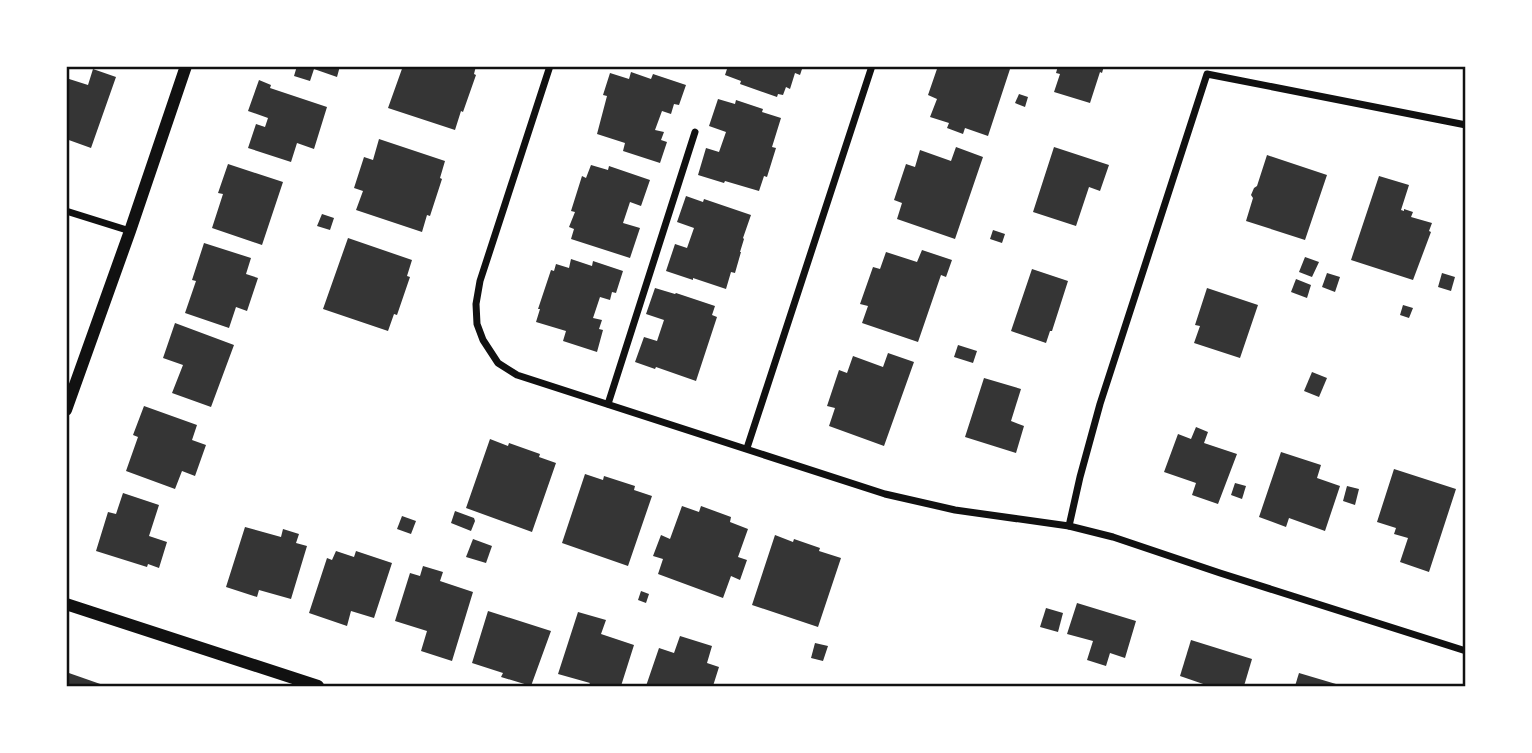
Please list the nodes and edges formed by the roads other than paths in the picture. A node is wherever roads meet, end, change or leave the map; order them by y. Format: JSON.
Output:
{"nodes":[{"id":1,"x":186,"y":66,"type":"edge"},
{"id":2,"x":550,"y":66,"type":"edge"},
{"id":3,"x":872,"y":66,"type":"edge"},
{"id":4,"x":1465,"y":125,"type":"edge"},
{"id":5,"x":695,"y":132,"type":"dead end"},
{"id":6,"x":66,"y":211,"type":"edge"},
{"id":7,"x":130,"y":231,"type":"junction"},
{"id":8,"x":608,"y":404,"type":"junction"},
{"id":9,"x":66,"y":410,"type":"edge"},
{"id":10,"x":747,"y":448,"type":"junction"},
{"id":11,"x":1069,"y":526,"type":"junction"},
{"id":12,"x":66,"y":604,"type":"edge"},
{"id":13,"x":1465,"y":651,"type":"edge"},
{"id":14,"x":318,"y":687,"type":"edge"}],
"edges":[{"from":1,"to":7,"type":"street"},
{"from":2,"to":8,"type":"street"},
{"from":3,"to":10,"type":"street"},
{"from":4,"to":11,"type":"street"},
{"from":5,"to":8,"type":"street"},
{"from":6,"to":7,"type":"street"},
{"from":7,"to":9,"type":"street"},
{"from":8,"to":10,"type":"street"},
{"from":10,"to":11,"type":"street"},
{"from":11,"to":13,"type":"street"},
{"from":12,"to":14,"type":"street"}]}
